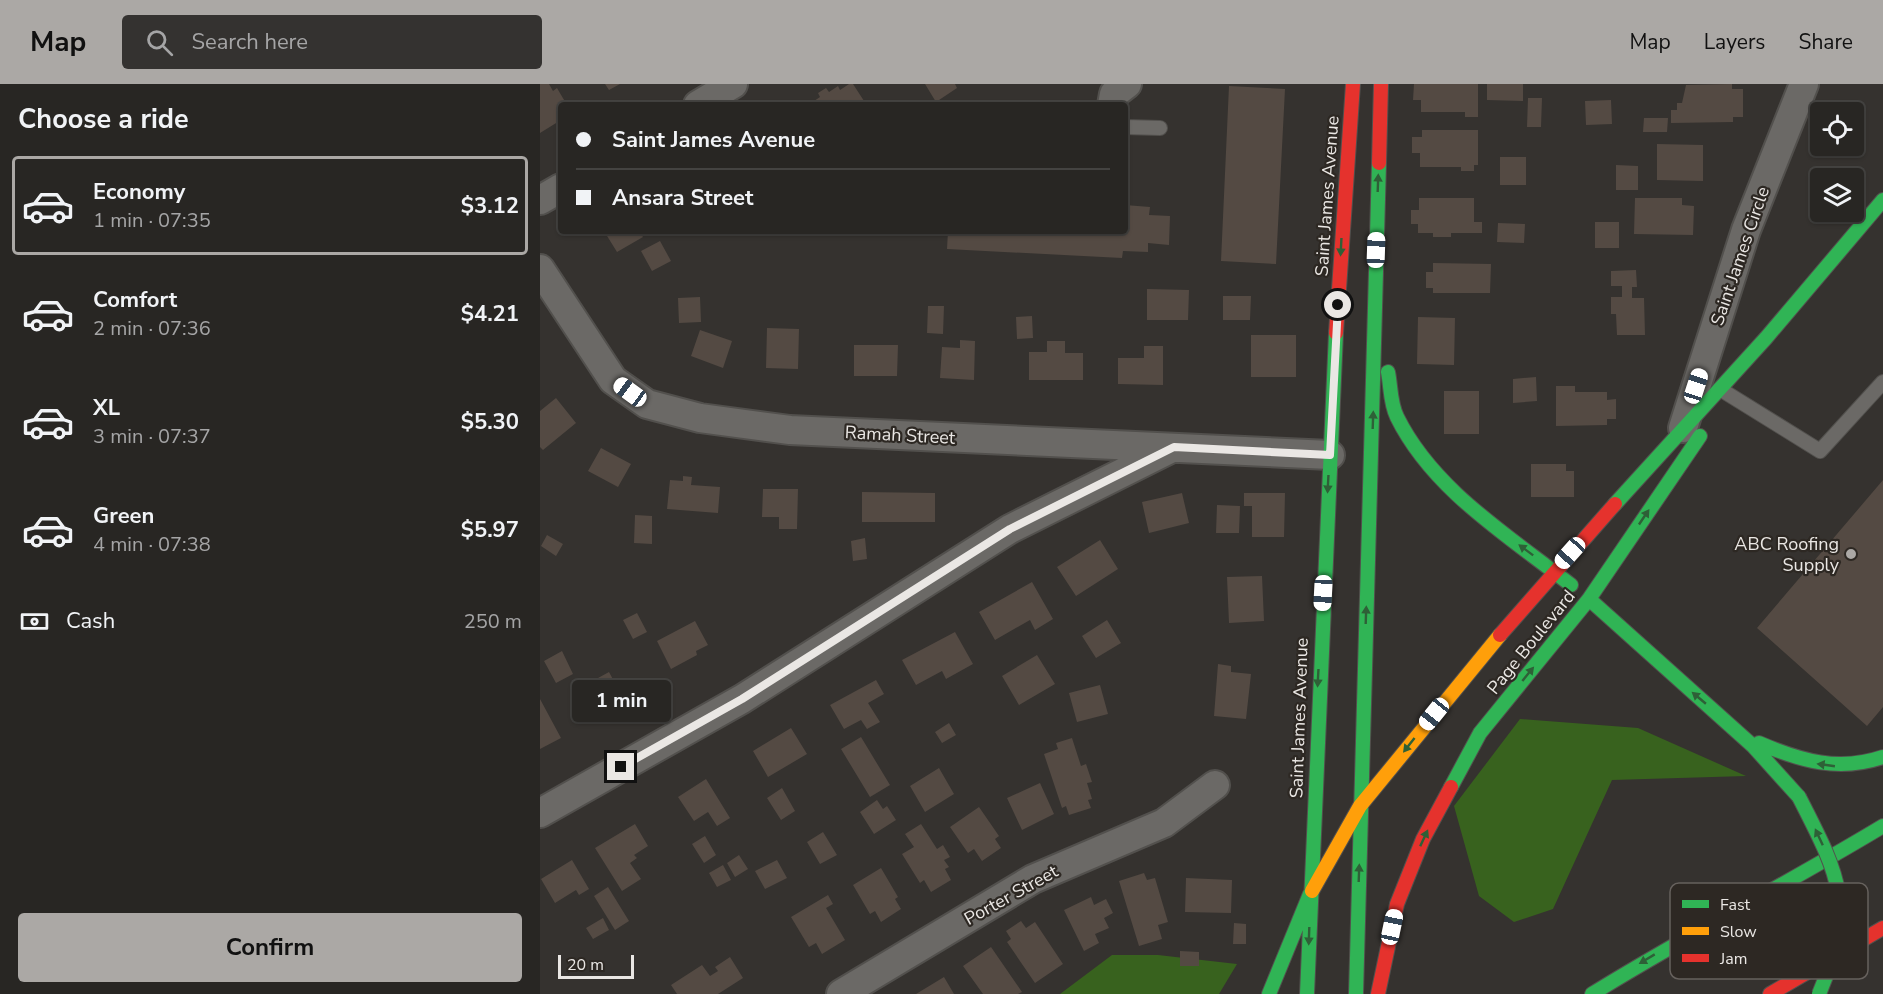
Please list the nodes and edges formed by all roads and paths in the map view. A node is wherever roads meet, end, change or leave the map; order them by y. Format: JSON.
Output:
{"nodes":[{"id":1,"x":733,"y":84,"type":"edge"},
{"id":2,"x":1127,"y":84,"type":"edge"},
{"id":3,"x":1353,"y":84,"type":"edge"},
{"id":4,"x":1381,"y":84,"type":"edge"},
{"id":5,"x":1804,"y":84,"type":"edge"},
{"id":6,"x":703,"y":102,"type":"edge"},
{"id":7,"x":1113,"y":102,"type":"edge"},
{"id":8,"x":1128,"y":127,"type":"edge"},
{"id":9,"x":1160,"y":128,"type":"dead end"},
{"id":10,"x":558,"y":190,"type":"edge"},
{"id":11,"x":540,"y":200,"type":"edge"},
{"id":12,"x":1883,"y":200,"type":"edge"},
{"id":13,"x":540,"y":269,"type":"edge"},
{"id":14,"x":1374,"y":298,"type":"junction"},
{"id":15,"x":1883,"y":382,"type":"edge"},
{"id":16,"x":1724,"y":391,"type":"junction"},
{"id":17,"x":1682,"y":430,"type":"junction"},
{"id":18,"x":1174,"y":447,"type":"junction"},
{"id":19,"x":1330,"y":455,"type":"junction"},
{"id":20,"x":1554,"y":571,"type":"junction"},
{"id":21,"x":1589,"y":599,"type":"junction"},
{"id":22,"x":1744,"y":736,"type":"junction"},
{"id":23,"x":1883,"y":758,"type":"edge"},
{"id":24,"x":1215,"y":785,"type":"dead end"},
{"id":25,"x":1360,"y":806,"type":"junction"},
{"id":26,"x":540,"y":813,"type":"edge"},
{"id":27,"x":1883,"y":826,"type":"edge"},
{"id":28,"x":1788,"y":883,"type":"edge"},
{"id":29,"x":1837,"y":883,"type":"edge"},
{"id":30,"x":1310,"y":894,"type":"junction"},
{"id":31,"x":1883,"y":928,"type":"edge"},
{"id":32,"x":1868,"y":937,"type":"edge"},
{"id":33,"x":1670,"y":947,"type":"edge"},
{"id":34,"x":1796,"y":979,"type":"edge"},
{"id":35,"x":1826,"y":979,"type":"edge"},
{"id":36,"x":857,"y":990,"type":"edge"},
{"id":37,"x":1269,"y":994,"type":"edge"},
{"id":38,"x":1307,"y":994,"type":"edge"},
{"id":39,"x":1356,"y":994,"type":"edge"},
{"id":40,"x":1378,"y":994,"type":"edge"},
{"id":41,"x":1592,"y":994,"type":"edge"},
{"id":42,"x":1770,"y":994,"type":"edge"},
{"id":43,"x":1819,"y":994,"type":"edge"}],
"edges":[{"from":1,"to":6,"type":"street"},
{"from":2,"to":7,"type":"street"},
{"from":3,"to":19,"type":"main road","name":"Saint James Avenue","one_way":true},
{"from":14,"to":4,"type":"main road","one_way":true},
{"from":5,"to":17,"type":"street","name":"Saint James Circle"},
{"from":8,"to":9,"type":"lane"},
{"from":10,"to":11,"type":"street"},
{"from":12,"to":16,"type":"main road","name":"Page Boulevard"},
{"from":13,"to":18,"type":"street","name":"Ramah Street"},
{"from":20,"to":14,"type":"main road","one_way":true},
{"from":25,"to":14,"type":"main road","one_way":true},
{"from":15,"to":16,"type":"lane"},
{"from":16,"to":17,"type":"main road","name":"Page Boulevard"},
{"from":21,"to":16,"type":"main road","name":"Page Boulevard","one_way":true},
{"from":17,"to":20,"type":"main road","name":"Page Boulevard"},
{"from":18,"to":19,"type":"street","name":"Ramah Street"},
{"from":18,"to":26,"type":"street"},
{"from":19,"to":30,"type":"main road","name":"Saint James Avenue","one_way":true},
{"from":20,"to":21,"type":"main road"},
{"from":20,"to":25,"type":"main road","name":"Page Boulevard","one_way":true},
{"from":22,"to":21,"type":"main road","one_way":true},
{"from":40,"to":21,"type":"main road","name":"Page Boulevard","one_way":true},
{"from":23,"to":22,"type":"main road","one_way":true},
{"from":29,"to":22,"type":"main road","one_way":true,"bridge":true},
{"from":24,"to":36,"type":"street","name":"Porter Street"},
{"from":25,"to":30,"type":"main road","name":"Page Boulevard"},
{"from":39,"to":25,"type":"main road","one_way":true},
{"from":27,"to":28,"type":"main road","one_way":true},
{"from":30,"to":37,"type":"main road"},
{"from":30,"to":38,"type":"main road","name":"Saint James Avenue","one_way":true},
{"from":31,"to":32,"type":"main road"},
{"from":33,"to":41,"type":"main road","one_way":true},
{"from":34,"to":42,"type":"main road"},
{"from":43,"to":35,"type":"main road","one_way":true,"bridge":true}]}
